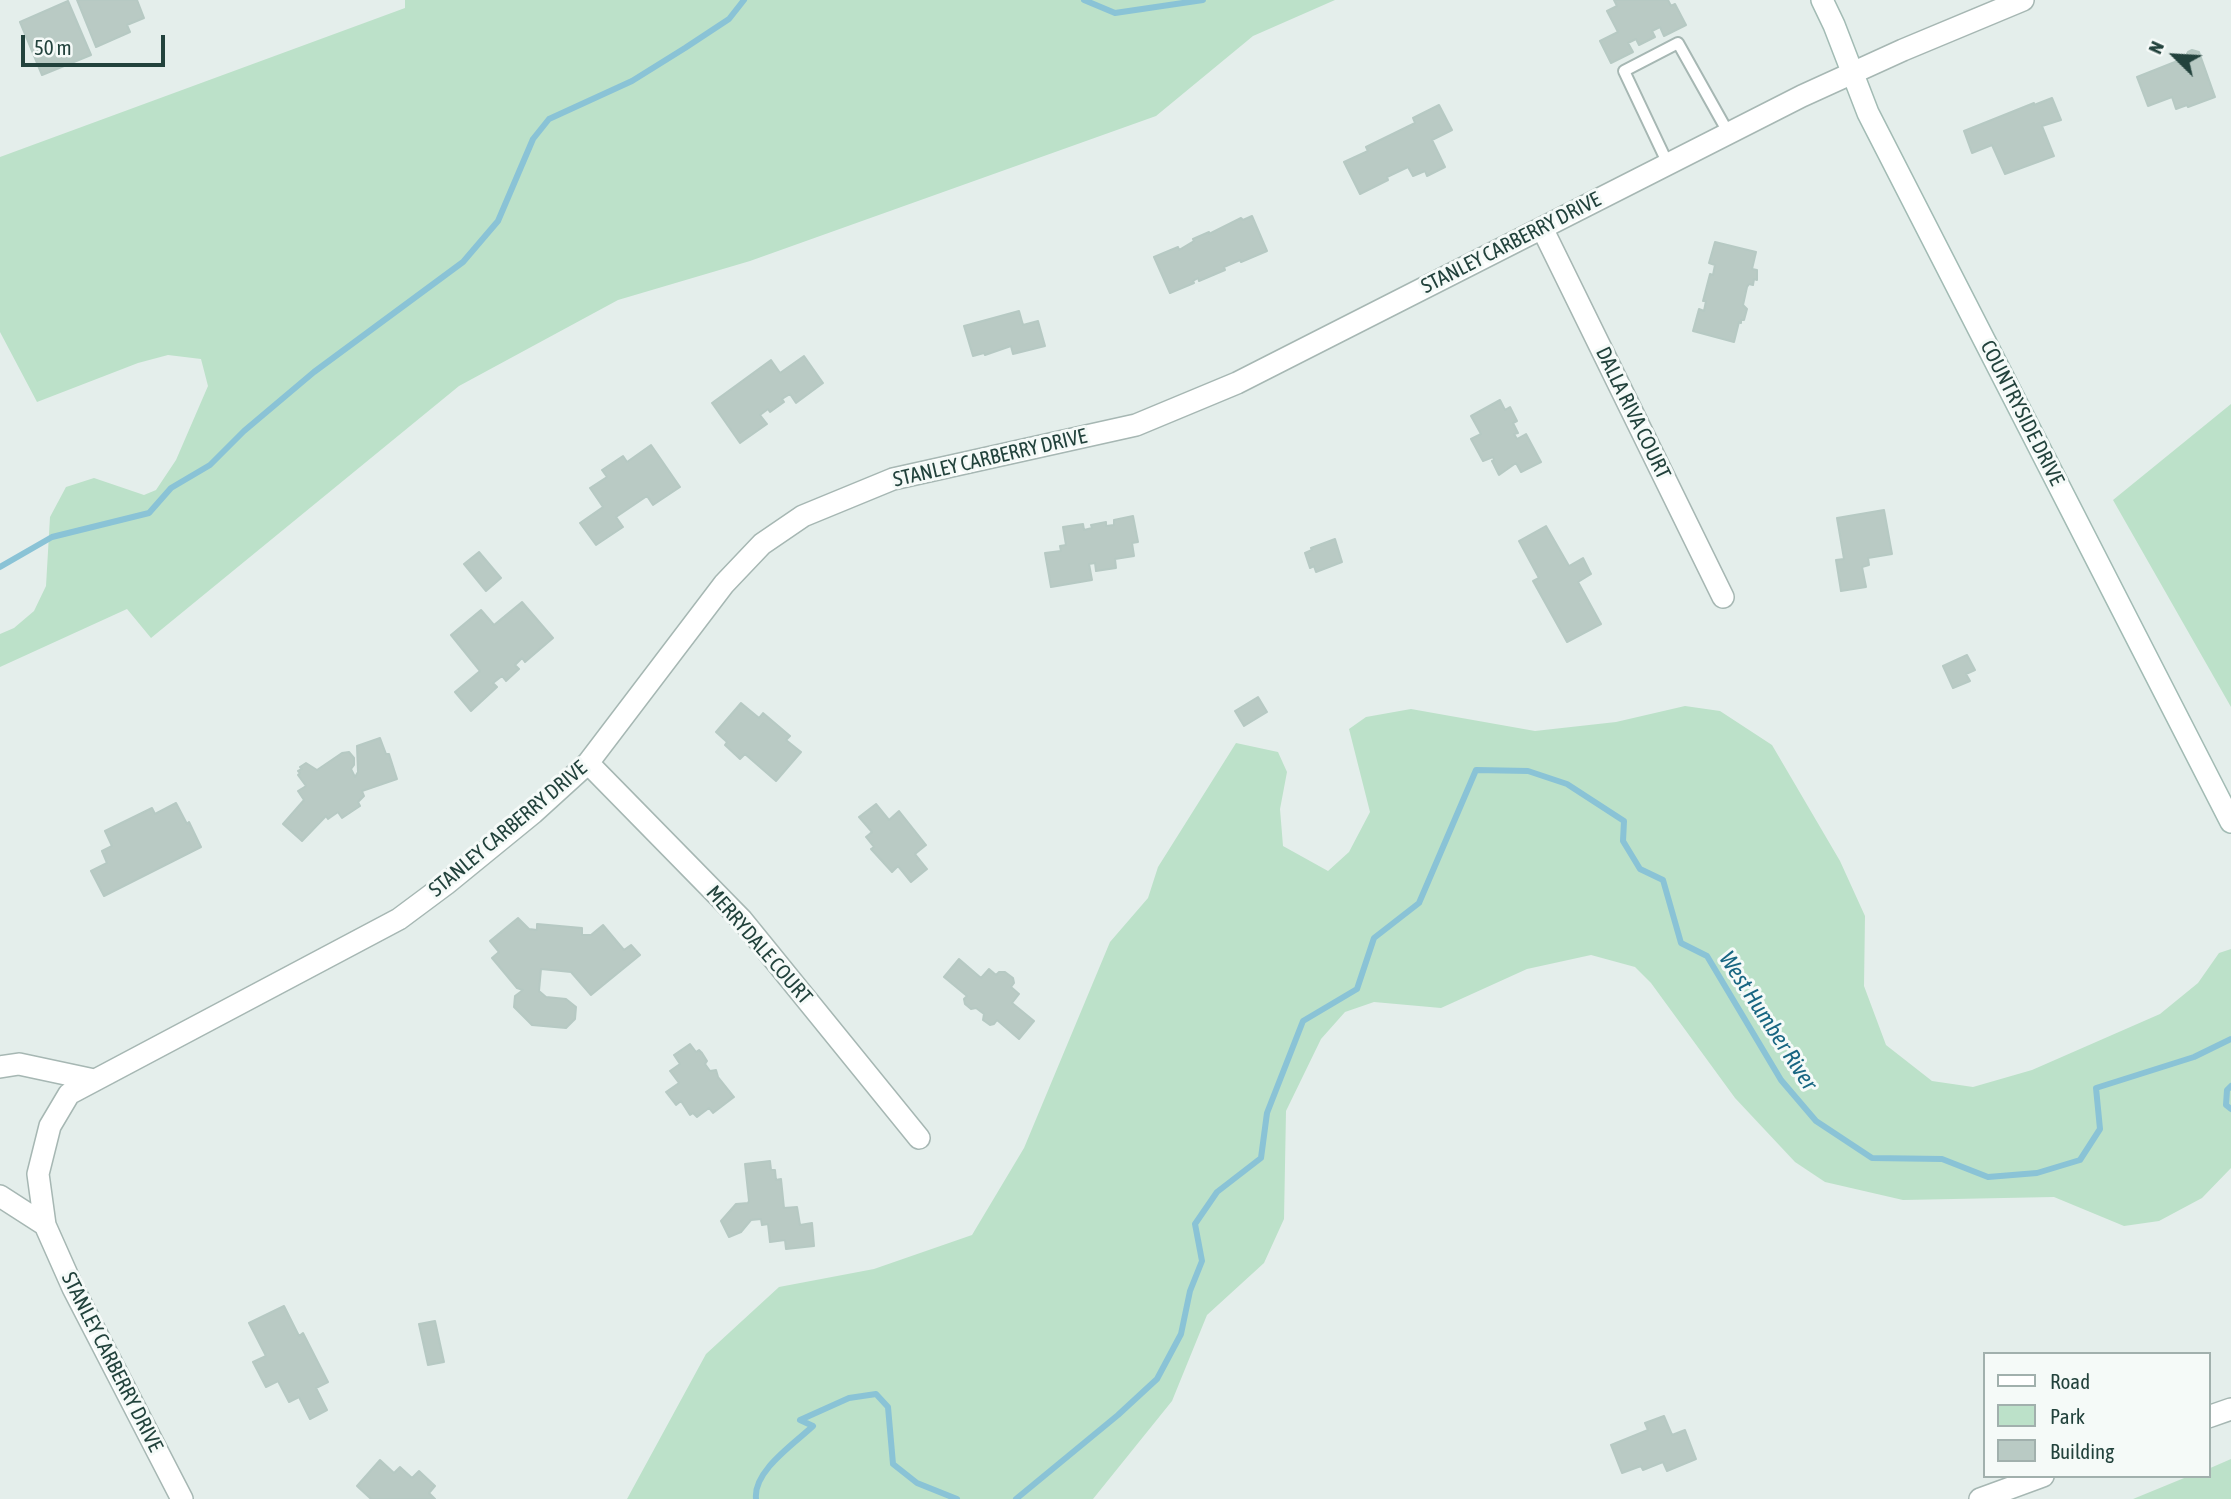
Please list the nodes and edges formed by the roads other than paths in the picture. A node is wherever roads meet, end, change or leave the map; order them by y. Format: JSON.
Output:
{"nodes":[{"id":1,"x":1822,"y":0,"type":"edge"},
{"id":2,"x":2023,"y":0,"type":"edge"},
{"id":3,"x":1853,"y":73,"type":"junction"},
{"id":4,"x":1729,"y":134,"type":"junction"},
{"id":5,"x":1668,"y":164,"type":"junction"},
{"id":6,"x":1542,"y":228,"type":"junction"},
{"id":7,"x":1723,"y":597,"type":"dead end"},
{"id":8,"x":587,"y":763,"type":"junction"},
{"id":9,"x":2231,"y":822,"type":"edge"},
{"id":10,"x":0,"y":1066,"type":"edge"},
{"id":11,"x":94,"y":1080,"type":"junction"},
{"id":12,"x":919,"y":1138,"type":"dead end"},
{"id":13,"x":0,"y":1196,"type":"edge"},
{"id":14,"x":45,"y":1225,"type":"junction"},
{"id":15,"x":2231,"y":1409,"type":"edge"},
{"id":16,"x":2210,"y":1416,"type":"edge"},
{"id":17,"x":2038,"y":1478,"type":"edge"},
{"id":18,"x":182,"y":1499,"type":"edge"},
{"id":19,"x":1980,"y":1499,"type":"edge"}],
"edges":[{"from":1,"to":3,"type":"street","name":"COUNTRYSIDE DRIVE"},
{"from":2,"to":3,"type":"street","name":"STANLEY CARBERRY DRIVE"},
{"from":3,"to":4,"type":"street","name":"STANLEY CARBERRY DRIVE"},
{"from":3,"to":9,"type":"street","name":"COUNTRYSIDE DRIVE"},
{"from":4,"to":5,"type":"street","name":"STANLEY CARBERRY DRIVE"},
{"from":4,"to":5,"type":"lane"},
{"from":5,"to":6,"type":"street","name":"STANLEY CARBERRY DRIVE"},
{"from":6,"to":7,"type":"street","name":"DALLA RIVA COURT"},
{"from":6,"to":8,"type":"street","name":"STANLEY CARBERRY DRIVE"},
{"from":8,"to":11,"type":"street","name":"STANLEY CARBERRY DRIVE"},
{"from":8,"to":12,"type":"street","name":"MERRYDALE COURT"},
{"from":10,"to":11,"type":"street"},
{"from":11,"to":14,"type":"street","name":"STANLEY CARBERRY DRIVE"},
{"from":13,"to":14,"type":"street"},
{"from":14,"to":18,"type":"street","name":"STANLEY CARBERRY DRIVE"},
{"from":15,"to":16,"type":"street"},
{"from":17,"to":19,"type":"street"}]}
